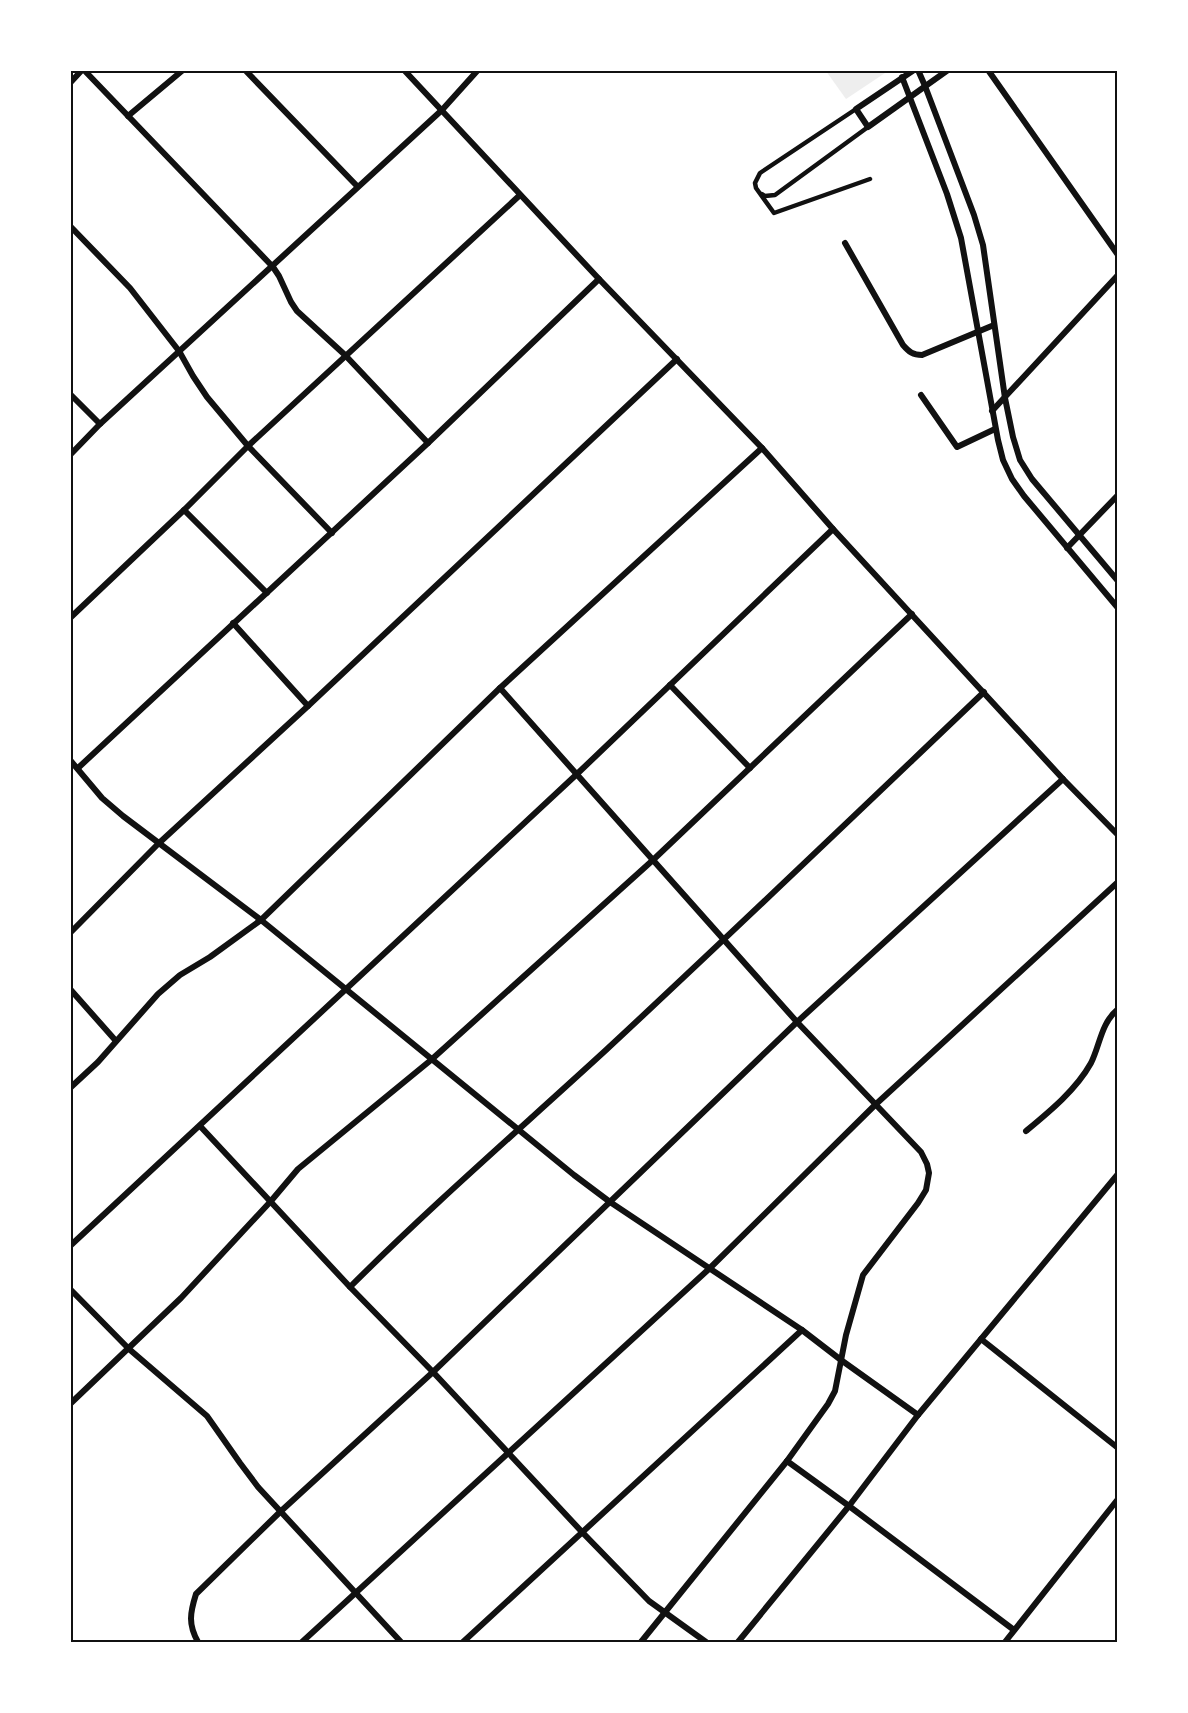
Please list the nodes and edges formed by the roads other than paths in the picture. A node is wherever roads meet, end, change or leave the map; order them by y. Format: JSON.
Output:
{"nodes":[{"id":1,"x":83,"y":70,"type":"edge"},
{"id":2,"x":183,"y":70,"type":"edge"},
{"id":3,"x":245,"y":70,"type":"edge"},
{"id":4,"x":404,"y":70,"type":"edge"},
{"id":5,"x":478,"y":70,"type":"edge"},
{"id":6,"x":916,"y":70,"type":"edge"},
{"id":7,"x":948,"y":70,"type":"edge"},
{"id":8,"x":988,"y":70,"type":"edge"},
{"id":9,"x":902,"y":78,"type":"junction"},
{"id":10,"x":70,"y":83,"type":"edge"},
{"id":11,"x":925,"y":86,"type":"junction"},
{"id":12,"x":910,"y":97,"type":"junction"},
{"id":13,"x":856,"y":109,"type":"junction"},
{"id":14,"x":442,"y":110,"type":"junction"},
{"id":15,"x":128,"y":116,"type":"junction"},
{"id":16,"x":868,"y":127,"type":"junction"},
{"id":17,"x":870,"y":179,"type":"dead end"},
{"id":18,"x":357,"y":186,"type":"junction"},
{"id":19,"x":760,"y":192,"type":"junction"},
{"id":20,"x":520,"y":195,"type":"junction"},
{"id":21,"x":70,"y":226,"type":"edge"},
{"id":22,"x":845,"y":243,"type":"dead end"},
{"id":23,"x":1118,"y":255,"type":"edge"},
{"id":24,"x":273,"y":267,"type":"junction"},
{"id":25,"x":1118,"y":275,"type":"edge"},
{"id":26,"x":599,"y":279,"type":"junction"},
{"id":27,"x":994,"y":325,"type":"junction"},
{"id":28,"x":978,"y":330,"type":"junction"},
{"id":29,"x":179,"y":351,"type":"junction"},
{"id":30,"x":345,"y":355,"type":"junction"},
{"id":31,"x":677,"y":359,"type":"junction"},
{"id":32,"x":70,"y":394,"type":"edge"},
{"id":33,"x":921,"y":395,"type":"dead end"},
{"id":34,"x":1005,"y":398,"type":"junction"},
{"id":35,"x":992,"y":411,"type":"junction"},
{"id":36,"x":100,"y":424,"type":"junction"},
{"id":37,"x":995,"y":429,"type":"junction"},
{"id":38,"x":428,"y":443,"type":"junction"},
{"id":39,"x":248,"y":446,"type":"junction"},
{"id":40,"x":762,"y":448,"type":"junction"},
{"id":41,"x":70,"y":455,"type":"edge"},
{"id":42,"x":1118,"y":495,"type":"edge"},
{"id":43,"x":183,"y":510,"type":"junction"},
{"id":44,"x":833,"y":529,"type":"junction"},
{"id":45,"x":332,"y":533,"type":"junction"},
{"id":46,"x":1080,"y":536,"type":"junction"},
{"id":47,"x":1067,"y":548,"type":"junction"},
{"id":48,"x":1118,"y":581,"type":"edge"},
{"id":49,"x":267,"y":592,"type":"junction"},
{"id":50,"x":1118,"y":608,"type":"edge"},
{"id":51,"x":912,"y":614,"type":"junction"},
{"id":52,"x":70,"y":618,"type":"edge"},
{"id":53,"x":233,"y":624,"type":"junction"},
{"id":54,"x":670,"y":685,"type":"junction"},
{"id":55,"x":500,"y":688,"type":"junction"},
{"id":56,"x":984,"y":692,"type":"junction"},
{"id":57,"x":308,"y":706,"type":"junction"},
{"id":58,"x":70,"y":760,"type":"edge"},
{"id":59,"x":78,"y":768,"type":"junction"},
{"id":60,"x":750,"y":768,"type":"junction"},
{"id":61,"x":577,"y":774,"type":"junction"},
{"id":62,"x":1064,"y":779,"type":"junction"},
{"id":63,"x":1118,"y":835,"type":"edge"},
{"id":64,"x":158,"y":844,"type":"junction"},
{"id":65,"x":653,"y":860,"type":"junction"},
{"id":66,"x":1118,"y":882,"type":"edge"},
{"id":67,"x":261,"y":920,"type":"junction"},
{"id":68,"x":70,"y":933,"type":"edge"},
{"id":69,"x":724,"y":940,"type":"junction"},
{"id":70,"x":70,"y":989,"type":"edge"},
{"id":71,"x":348,"y":989,"type":"junction"},
{"id":72,"x":1118,"y":1009,"type":"edge"},
{"id":73,"x":797,"y":1022,"type":"junction"},
{"id":74,"x":116,"y":1041,"type":"junction"},
{"id":75,"x":431,"y":1060,"type":"junction"},
{"id":76,"x":70,"y":1088,"type":"edge"},
{"id":77,"x":875,"y":1106,"type":"junction"},
{"id":78,"x":200,"y":1126,"type":"junction"},
{"id":79,"x":519,"y":1130,"type":"junction"},
{"id":80,"x":1026,"y":1131,"type":"dead end"},
{"id":81,"x":1118,"y":1174,"type":"edge"},
{"id":82,"x":271,"y":1201,"type":"junction"},
{"id":83,"x":610,"y":1202,"type":"junction"},
{"id":84,"x":70,"y":1246,"type":"edge"},
{"id":85,"x":710,"y":1268,"type":"junction"},
{"id":86,"x":350,"y":1287,"type":"junction"},
{"id":87,"x":70,"y":1289,"type":"edge"},
{"id":88,"x":802,"y":1330,"type":"junction"},
{"id":89,"x":981,"y":1339,"type":"junction"},
{"id":90,"x":129,"y":1349,"type":"junction"},
{"id":91,"x":841,"y":1360,"type":"junction"},
{"id":92,"x":433,"y":1372,"type":"junction"},
{"id":93,"x":70,"y":1404,"type":"edge"},
{"id":94,"x":918,"y":1415,"type":"junction"},
{"id":95,"x":1118,"y":1448,"type":"edge"},
{"id":96,"x":508,"y":1453,"type":"junction"},
{"id":97,"x":787,"y":1461,"type":"junction"},
{"id":98,"x":1118,"y":1499,"type":"edge"},
{"id":99,"x":849,"y":1506,"type":"junction"},
{"id":100,"x":280,"y":1512,"type":"junction"},
{"id":101,"x":582,"y":1532,"type":"junction"},
{"id":102,"x":355,"y":1593,"type":"junction"},
{"id":103,"x":665,"y":1614,"type":"junction"},
{"id":104,"x":1014,"y":1630,"type":"junction"},
{"id":105,"x":198,"y":1642,"type":"edge"},
{"id":106,"x":302,"y":1642,"type":"edge"},
{"id":107,"x":401,"y":1642,"type":"edge"},
{"id":108,"x":463,"y":1642,"type":"edge"},
{"id":109,"x":641,"y":1642,"type":"edge"},
{"id":110,"x":706,"y":1642,"type":"edge"},
{"id":111,"x":740,"y":1642,"type":"edge"},
{"id":112,"x":1005,"y":1642,"type":"edge"}],
"edges":[{"from":1,"to":10,"type":"street"},
{"from":1,"to":15,"type":"street"},
{"from":2,"to":15,"type":"street"},
{"from":3,"to":18,"type":"street"},
{"from":4,"to":14,"type":"street"},
{"from":5,"to":14,"type":"street"},
{"from":6,"to":9,"type":"street"},
{"from":6,"to":11,"type":"street"},
{"from":7,"to":11,"type":"street"},
{"from":8,"to":23,"type":"street"},
{"from":9,"to":12,"type":"street"},
{"from":9,"to":13,"type":"street"},
{"from":11,"to":12,"type":"street"},
{"from":11,"to":27,"type":"street"},
{"from":12,"to":16,"type":"street"},
{"from":12,"to":28,"type":"street"},
{"from":13,"to":16,"type":"street"},
{"from":13,"to":19,"type":"lane"},
{"from":14,"to":18,"type":"street"},
{"from":14,"to":20,"type":"street"},
{"from":15,"to":24,"type":"street"},
{"from":16,"to":19,"type":"lane"},
{"from":17,"to":19,"type":"lane"},
{"from":18,"to":24,"type":"street"},
{"from":20,"to":26,"type":"street"},
{"from":20,"to":30,"type":"street"},
{"from":21,"to":29,"type":"street"},
{"from":22,"to":28,"type":"street"},
{"from":24,"to":29,"type":"street"},
{"from":24,"to":30,"type":"street"},
{"from":25,"to":34,"type":"street"},
{"from":26,"to":31,"type":"street"},
{"from":26,"to":38,"type":"street"},
{"from":27,"to":28,"type":"street"},
{"from":27,"to":34,"type":"street"},
{"from":28,"to":35,"type":"street"},
{"from":29,"to":36,"type":"street"},
{"from":29,"to":39,"type":"street"},
{"from":30,"to":38,"type":"street"},
{"from":30,"to":39,"type":"street"},
{"from":31,"to":40,"type":"street"},
{"from":31,"to":57,"type":"street"},
{"from":32,"to":36,"type":"street"},
{"from":33,"to":37,"type":"street"},
{"from":34,"to":35,"type":"street"},
{"from":34,"to":46,"type":"street"},
{"from":35,"to":37,"type":"street"},
{"from":36,"to":41,"type":"street"},
{"from":37,"to":47,"type":"street"},
{"from":38,"to":45,"type":"street"},
{"from":39,"to":43,"type":"street"},
{"from":39,"to":45,"type":"street"},
{"from":40,"to":44,"type":"street"},
{"from":40,"to":55,"type":"street"},
{"from":42,"to":46,"type":"street"},
{"from":43,"to":49,"type":"street"},
{"from":43,"to":52,"type":"street"},
{"from":44,"to":51,"type":"street"},
{"from":44,"to":54,"type":"street"},
{"from":45,"to":49,"type":"street"},
{"from":46,"to":47,"type":"street"},
{"from":46,"to":48,"type":"street"},
{"from":47,"to":50,"type":"street"},
{"from":49,"to":53,"type":"street"},
{"from":51,"to":56,"type":"street"},
{"from":51,"to":60,"type":"street"},
{"from":53,"to":57,"type":"street"},
{"from":53,"to":59,"type":"street"},
{"from":54,"to":60,"type":"street"},
{"from":54,"to":61,"type":"street"},
{"from":55,"to":61,"type":"street"},
{"from":55,"to":67,"type":"street"},
{"from":56,"to":62,"type":"street"},
{"from":56,"to":69,"type":"street"},
{"from":57,"to":64,"type":"street"},
{"from":58,"to":59,"type":"street"},
{"from":59,"to":64,"type":"street"},
{"from":60,"to":65,"type":"street"},
{"from":61,"to":65,"type":"street"},
{"from":61,"to":71,"type":"street"},
{"from":62,"to":63,"type":"street"},
{"from":62,"to":73,"type":"street"},
{"from":64,"to":67,"type":"street"},
{"from":64,"to":68,"type":"street"},
{"from":65,"to":69,"type":"street"},
{"from":65,"to":75,"type":"street"},
{"from":66,"to":77,"type":"street"},
{"from":67,"to":71,"type":"street"},
{"from":67,"to":74,"type":"street"},
{"from":69,"to":73,"type":"street"},
{"from":69,"to":79,"type":"street"},
{"from":70,"to":74,"type":"street"},
{"from":71,"to":75,"type":"street"},
{"from":71,"to":78,"type":"street"},
{"from":72,"to":80,"type":"street"},
{"from":73,"to":77,"type":"street"},
{"from":73,"to":83,"type":"street"},
{"from":74,"to":76,"type":"street"},
{"from":75,"to":79,"type":"street"},
{"from":75,"to":82,"type":"street"},
{"from":77,"to":85,"type":"street"},
{"from":77,"to":91,"type":"street"},
{"from":78,"to":82,"type":"street"},
{"from":78,"to":84,"type":"street"},
{"from":79,"to":83,"type":"street"},
{"from":79,"to":86,"type":"street"},
{"from":81,"to":89,"type":"street"},
{"from":82,"to":86,"type":"street"},
{"from":82,"to":90,"type":"street"},
{"from":83,"to":85,"type":"street"},
{"from":83,"to":92,"type":"street"},
{"from":85,"to":88,"type":"street"},
{"from":85,"to":96,"type":"street"},
{"from":86,"to":92,"type":"street"},
{"from":87,"to":90,"type":"street"},
{"from":88,"to":91,"type":"street"},
{"from":88,"to":101,"type":"street"},
{"from":89,"to":94,"type":"street"},
{"from":89,"to":95,"type":"street"},
{"from":90,"to":93,"type":"street"},
{"from":90,"to":100,"type":"street"},
{"from":91,"to":94,"type":"street"},
{"from":91,"to":97,"type":"street"},
{"from":92,"to":96,"type":"street"},
{"from":92,"to":100,"type":"street"},
{"from":94,"to":99,"type":"street"},
{"from":96,"to":101,"type":"street"},
{"from":96,"to":102,"type":"street"},
{"from":97,"to":99,"type":"street"},
{"from":97,"to":103,"type":"street"},
{"from":98,"to":104,"type":"street"},
{"from":99,"to":104,"type":"street"},
{"from":99,"to":111,"type":"street"},
{"from":100,"to":102,"type":"street"},
{"from":100,"to":105,"type":"street"},
{"from":101,"to":103,"type":"street"},
{"from":101,"to":108,"type":"street"},
{"from":102,"to":106,"type":"street"},
{"from":102,"to":107,"type":"street"},
{"from":103,"to":109,"type":"street"},
{"from":103,"to":110,"type":"street"},
{"from":104,"to":112,"type":"street"}]}
